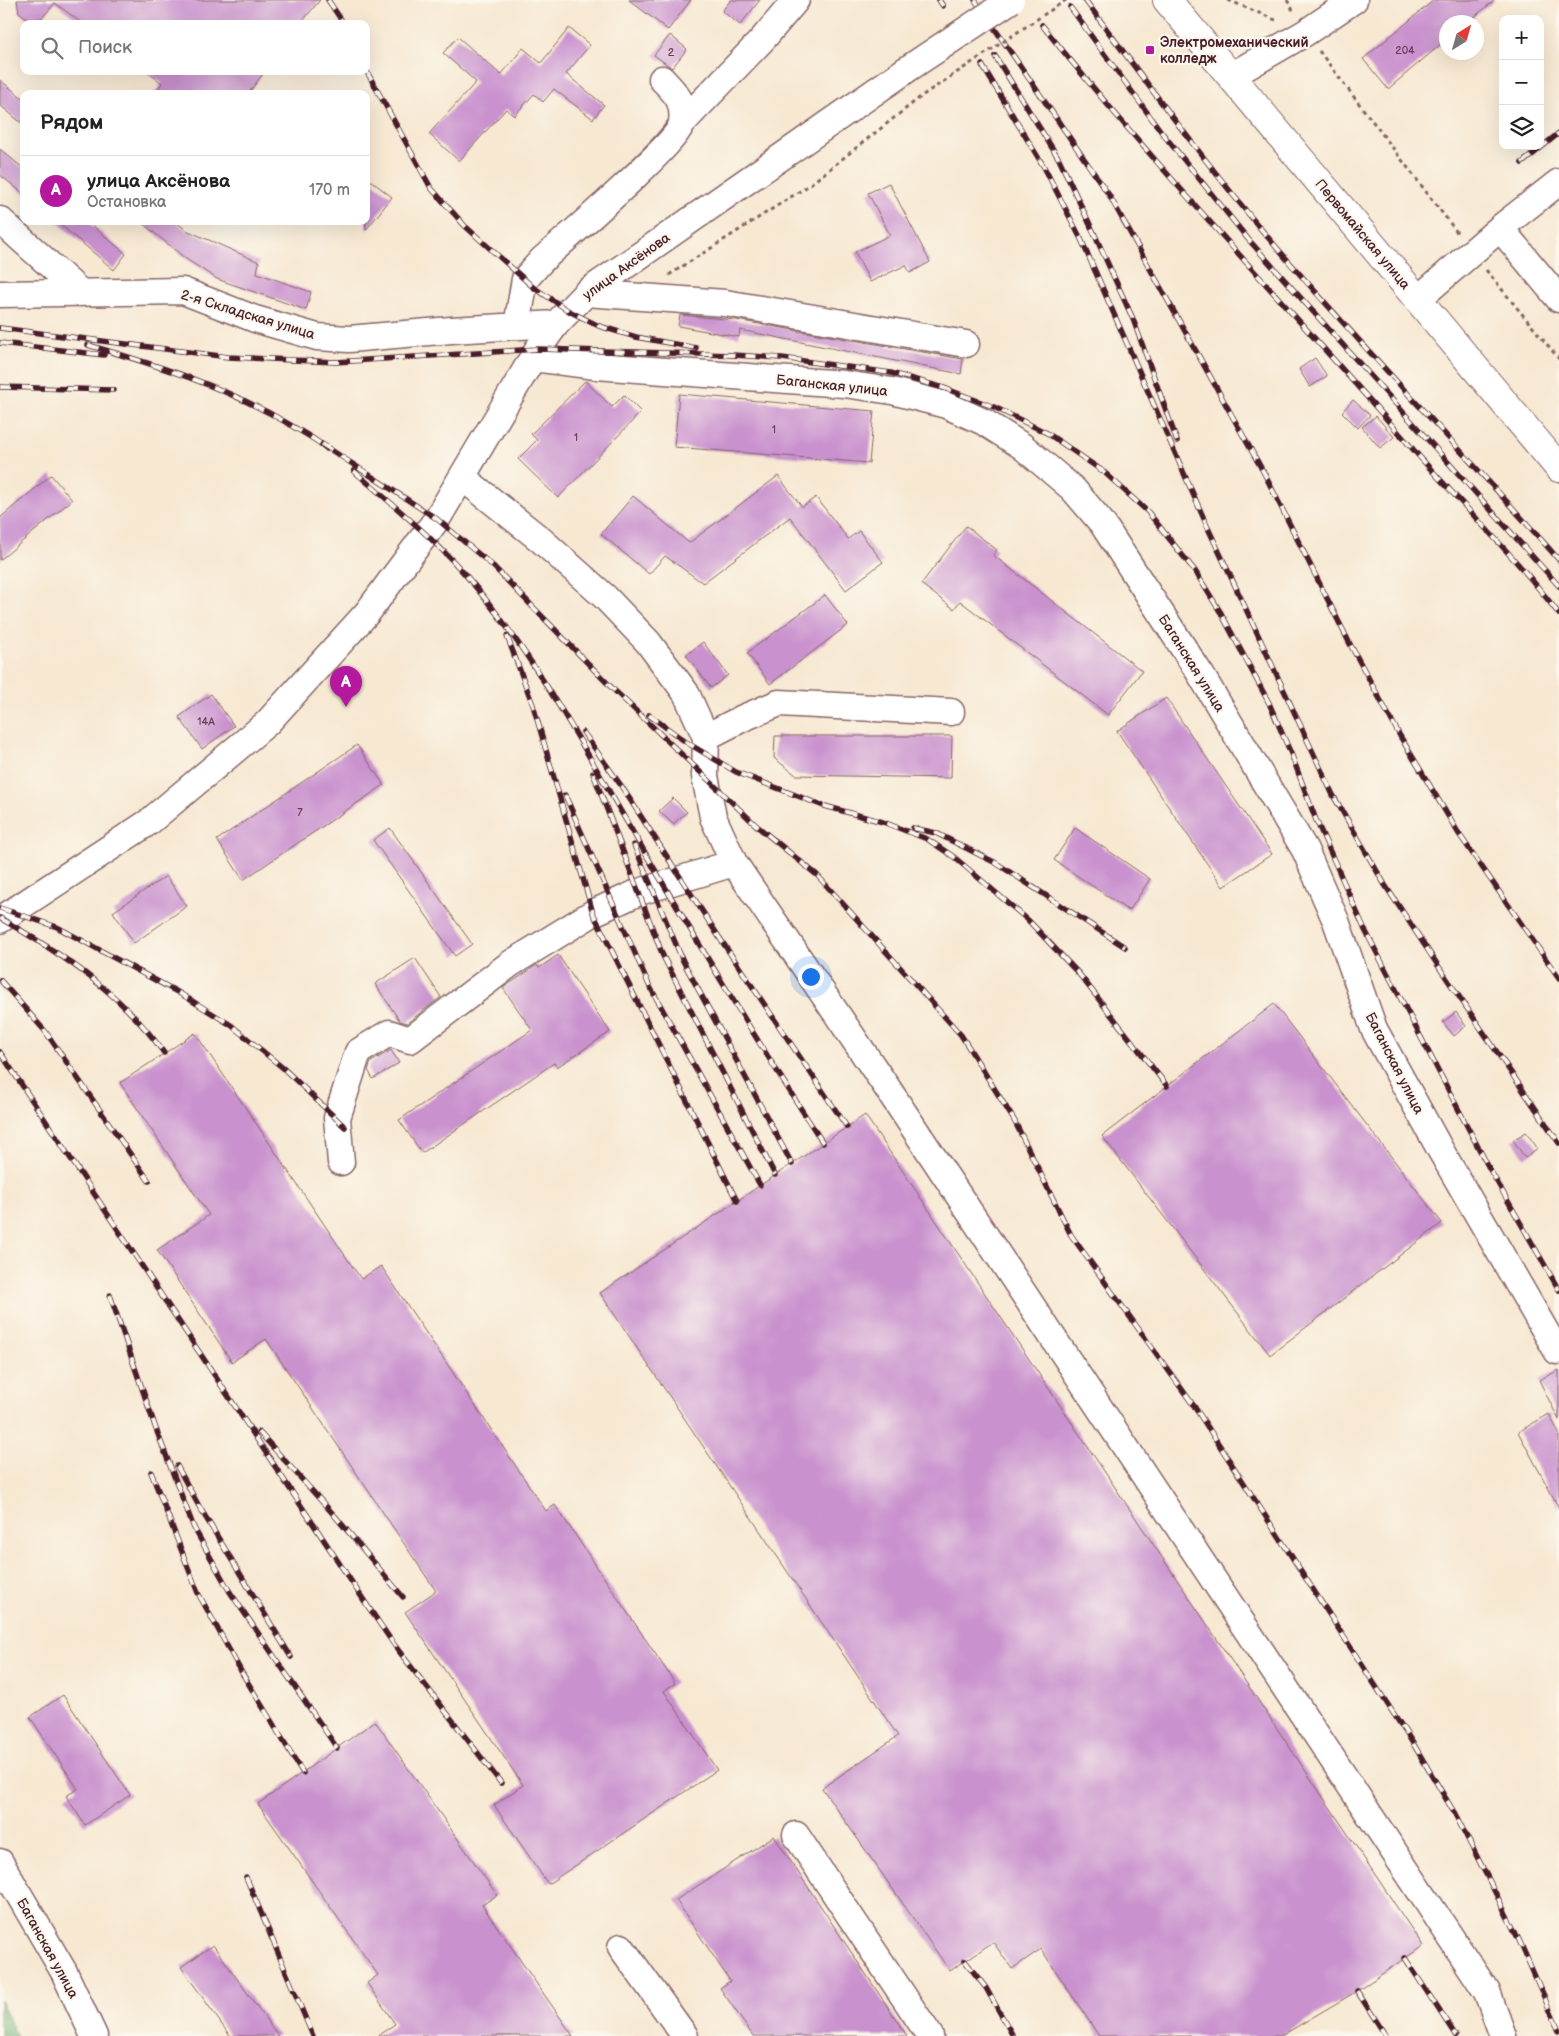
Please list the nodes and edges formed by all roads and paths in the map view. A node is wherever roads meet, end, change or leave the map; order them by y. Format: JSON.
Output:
{"nodes":[{"id":1,"x":796,"y":0,"type":"edge"},
{"id":2,"x":1011,"y":0,"type":"edge"},
{"id":3,"x":1066,"y":0,"type":"edge"},
{"id":4,"x":1167,"y":0,"type":"edge"},
{"id":5,"x":1228,"y":0,"type":"edge"},
{"id":6,"x":1287,"y":0,"type":"edge"},
{"id":7,"x":1354,"y":0,"type":"edge"},
{"id":8,"x":1305,"y":33,"type":"junction"},
{"id":9,"x":1231,"y":76,"type":"junction"},
{"id":10,"x":662,"y":79,"type":"dead end"},
{"id":11,"x":682,"y":123,"type":"junction"},
{"id":12,"x":1559,"y":182,"type":"edge"},
{"id":13,"x":0,"y":220,"type":"edge"},
{"id":14,"x":1500,"y":228,"type":"junction"},
{"id":15,"x":1472,"y":253,"type":"junction"},
{"id":16,"x":668,"y":276,"type":"dead end"},
{"id":17,"x":586,"y":293,"type":"junction"},
{"id":18,"x":0,"y":294,"type":"edge"},
{"id":19,"x":81,"y":294,"type":"junction"},
{"id":20,"x":1418,"y":299,"type":"junction"},
{"id":21,"x":1559,"y":299,"type":"edge"},
{"id":22,"x":556,"y":324,"type":"junction"},
{"id":23,"x":517,"y":326,"type":"junction"},
{"id":24,"x":966,"y":344,"type":"dead end"},
{"id":25,"x":533,"y":358,"type":"junction"},
{"id":26,"x":1559,"y":359,"type":"edge"},
{"id":27,"x":1559,"y":468,"type":"edge"},
{"id":28,"x":462,"y":477,"type":"junction"},
{"id":29,"x":951,"y":712,"type":"dead end"},
{"id":30,"x":706,"y":737,"type":"junction"},
{"id":31,"x":734,"y":863,"type":"junction"},
{"id":32,"x":0,"y":920,"type":"edge"},
{"id":33,"x":341,"y":1162,"type":"dead end"},
{"id":34,"x":1557,"y":1351,"type":"dead end"},
{"id":35,"x":796,"y":1835,"type":"dead end"},
{"id":36,"x":0,"y":1862,"type":"edge"},
{"id":37,"x":621,"y":1946,"type":"dead end"},
{"id":38,"x":94,"y":2036,"type":"edge"},
{"id":39,"x":685,"y":2036,"type":"edge"},
{"id":40,"x":930,"y":2036,"type":"edge"},
{"id":41,"x":1504,"y":2036,"type":"edge"}],
"edges":[{"from":1,"to":11,"type":"street"},
{"from":2,"to":17,"type":"street","name":"улица Аксёнова","bridge":true},
{"from":3,"to":16,"type":"path","bridge":true},
{"from":4,"to":9,"type":"main road","name":"Первомайская улица"},
{"from":5,"to":8,"type":"path"},
{"from":6,"to":8,"type":"path"},
{"from":7,"to":8,"type":"street"},
{"from":8,"to":9,"type":"street"},
{"from":8,"to":15,"type":"path"},
{"from":9,"to":20,"type":"main road","name":"Первомайская улица"},
{"from":10,"to":11,"type":"street"},
{"from":11,"to":23,"type":"street"},
{"from":12,"to":14,"type":"street"},
{"from":13,"to":19,"type":"street"},
{"from":14,"to":15,"type":"street"},
{"from":14,"to":21,"type":"street"},
{"from":15,"to":20,"type":"street"},
{"from":15,"to":26,"type":"path"},
{"from":17,"to":22,"type":"street","name":"улица Аксёнова"},
{"from":17,"to":24,"type":"street"},
{"from":18,"to":19,"type":"street","name":"2-я Складская улица"},
{"from":19,"to":23,"type":"street","name":"2-я Складская улица"},
{"from":20,"to":27,"type":"main road","name":"Первомайская улица"},
{"from":22,"to":23,"type":"street","name":"2-я Складская улица"},
{"from":22,"to":25,"type":"street","name":"улица Аксёнова"},
{"from":25,"to":28,"type":"street","name":"улица Аксёнова"},
{"from":25,"to":34,"type":"street","name":"Баганская улица"},
{"from":28,"to":30,"type":"street"},
{"from":28,"to":32,"type":"street","name":"улица Аксёнова"},
{"from":29,"to":30,"type":"street"},
{"from":30,"to":31,"type":"street"},
{"from":31,"to":33,"type":"street"},
{"from":31,"to":41,"type":"street"},
{"from":35,"to":40,"type":"street"},
{"from":36,"to":38,"type":"street","name":"Баганская улица"},
{"from":37,"to":39,"type":"street"}]}
